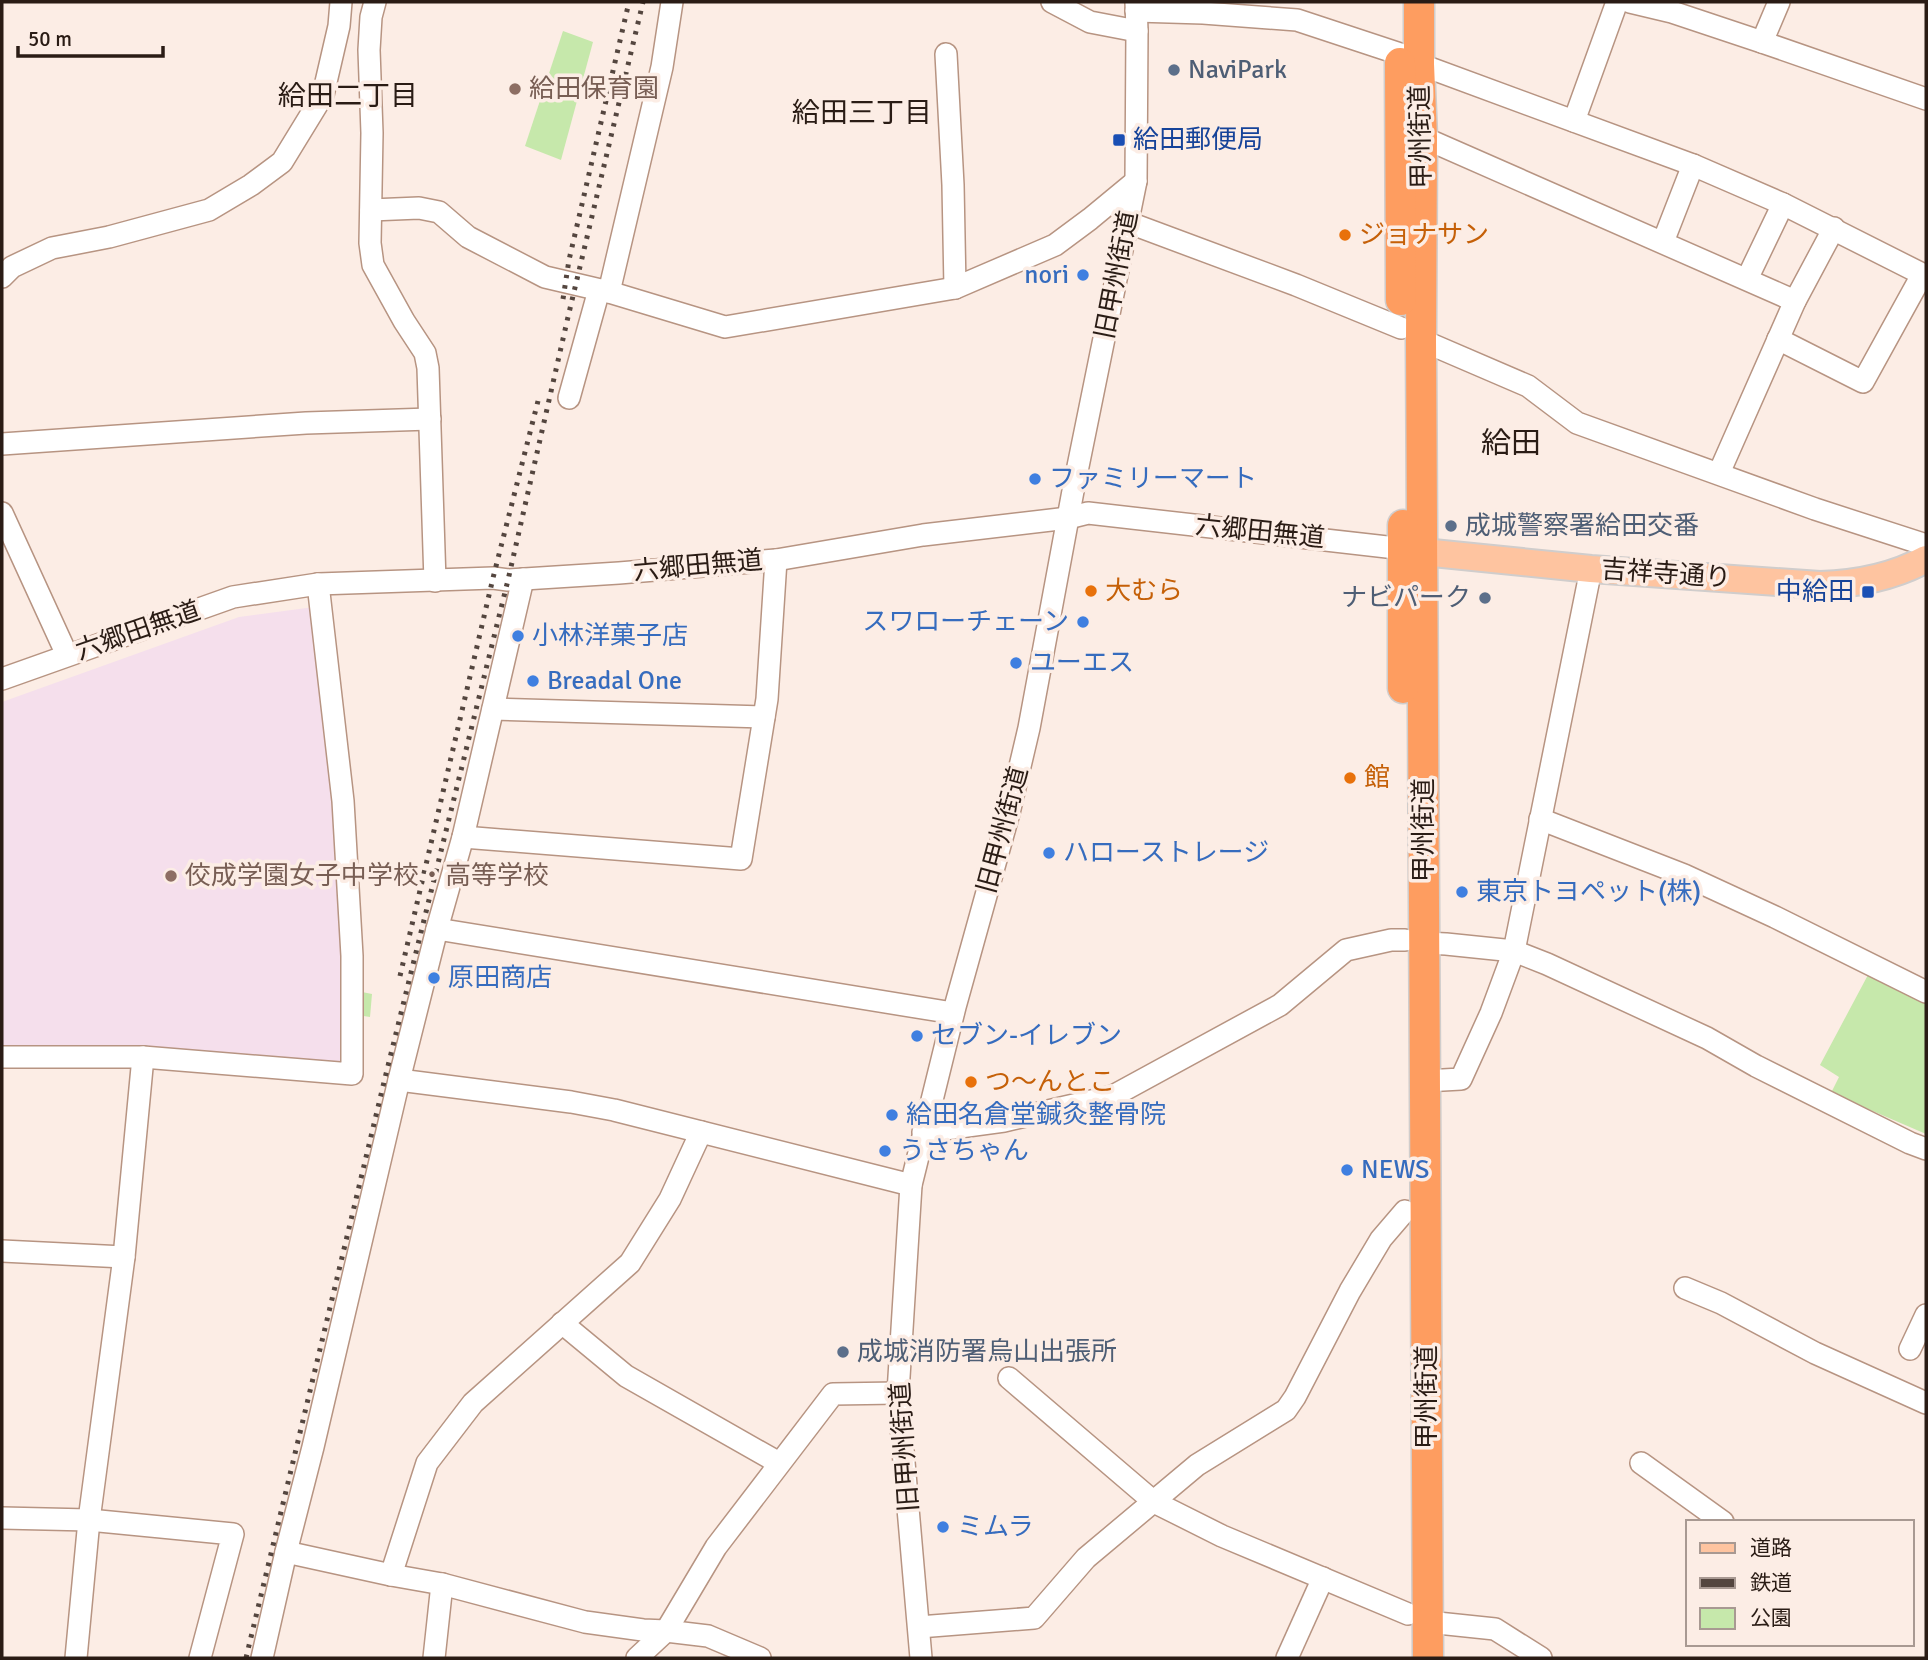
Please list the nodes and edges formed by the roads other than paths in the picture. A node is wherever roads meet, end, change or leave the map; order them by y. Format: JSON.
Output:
{"nodes":[{"id":1,"x":341,"y":2,"type":"edge"},
{"id":2,"x":375,"y":2,"type":"edge"},
{"id":3,"x":672,"y":2,"type":"edge"},
{"id":4,"x":1052,"y":2,"type":"edge"},
{"id":5,"x":1399,"y":2,"type":"edge"},
{"id":6,"x":1419,"y":2,"type":"edge"},
{"id":7,"x":1617,"y":2,"type":"edge"},
{"id":8,"x":1630,"y":2,"type":"edge"},
{"id":9,"x":1779,"y":2,"type":"edge"},
{"id":10,"x":1674,"y":7,"type":"edge"},
{"id":11,"x":1136,"y":15,"type":"edge"},
{"id":12,"x":1762,"y":42,"type":"junction"},
{"id":13,"x":946,"y":54,"type":"dead end"},
{"id":14,"x":1409,"y":59,"type":"junction"},
{"id":15,"x":1926,"y":99,"type":"edge"},
{"id":16,"x":1574,"y":121,"type":"junction"},
{"id":17,"x":1422,"y":136,"type":"junction"},
{"id":18,"x":1693,"y":165,"type":"junction"},
{"id":19,"x":1136,"y":181,"type":"junction"},
{"id":20,"x":1783,"y":204,"type":"junction"},
{"id":21,"x":371,"y":210,"type":"junction"},
{"id":22,"x":1127,"y":222,"type":"junction"},
{"id":23,"x":1834,"y":228,"type":"junction"},
{"id":24,"x":1663,"y":242,"type":"junction"},
{"id":25,"x":1924,"y":275,"type":"edge"},
{"id":26,"x":2,"y":277,"type":"edge"},
{"id":27,"x":1747,"y":279,"type":"junction"},
{"id":28,"x":955,"y":288,"type":"junction"},
{"id":29,"x":604,"y":291,"type":"junction"},
{"id":30,"x":1795,"y":301,"type":"junction"},
{"id":31,"x":1411,"y":334,"type":"junction"},
{"id":32,"x":1778,"y":338,"type":"junction"},
{"id":33,"x":569,"y":398,"type":"dead end"},
{"id":34,"x":430,"y":419,"type":"junction"},
{"id":35,"x":2,"y":444,"type":"edge"},
{"id":36,"x":1719,"y":473,"type":"junction"},
{"id":37,"x":2,"y":513,"type":"edge"},
{"id":38,"x":1068,"y":518,"type":"junction"},
{"id":39,"x":1926,"y":545,"type":"edge"},
{"id":40,"x":1413,"y":551,"type":"junction"},
{"id":41,"x":776,"y":559,"type":"junction"},
{"id":42,"x":1926,"y":559,"type":"edge"},
{"id":43,"x":1591,"y":569,"type":"junction"},
{"id":44,"x":523,"y":579,"type":"junction"},
{"id":45,"x":436,"y":581,"type":"junction"},
{"id":46,"x":318,"y":584,"type":"junction"},
{"id":47,"x":67,"y":655,"type":"junction"},
{"id":48,"x":2,"y":679,"type":"edge"},
{"id":49,"x":493,"y":709,"type":"junction"},
{"id":50,"x":764,"y":717,"type":"junction"},
{"id":51,"x":1541,"y":819,"type":"junction"},
{"id":52,"x":463,"y":837,"type":"junction"},
{"id":53,"x":437,"y":929,"type":"junction"},
{"id":54,"x":1415,"y":942,"type":"junction"},
{"id":55,"x":1514,"y":951,"type":"junction"},
{"id":56,"x":1926,"y":992,"type":"edge"},
{"id":57,"x":953,"y":1013,"type":"junction"},
{"id":58,"x":2,"y":1057,"type":"edge"},
{"id":59,"x":143,"y":1057,"type":"junction"},
{"id":60,"x":399,"y":1080,"type":"junction"},
{"id":61,"x":1425,"y":1081,"type":"junction"},
{"id":62,"x":701,"y":1132,"type":"junction"},
{"id":63,"x":923,"y":1132,"type":"junction"},
{"id":64,"x":1926,"y":1149,"type":"edge"},
{"id":65,"x":911,"y":1185,"type":"junction"},
{"id":66,"x":1405,"y":1211,"type":"junction"},
{"id":67,"x":2,"y":1251,"type":"edge"},
{"id":68,"x":124,"y":1257,"type":"junction"},
{"id":69,"x":1685,"y":1288,"type":"dead end"},
{"id":70,"x":1926,"y":1315,"type":"edge"},
{"id":71,"x":562,"y":1323,"type":"junction"},
{"id":72,"x":1910,"y":1349,"type":"dead end"},
{"id":73,"x":1009,"y":1378,"type":"dead end"},
{"id":74,"x":898,"y":1393,"type":"junction"},
{"id":75,"x":1926,"y":1403,"type":"edge"},
{"id":76,"x":779,"y":1463,"type":"junction"},
{"id":77,"x":1641,"y":1463,"type":"dead end"},
{"id":78,"x":1154,"y":1502,"type":"junction"},
{"id":79,"x":2,"y":1518,"type":"edge"},
{"id":80,"x":89,"y":1520,"type":"junction"},
{"id":81,"x":1720,"y":1520,"type":"edge"},
{"id":82,"x":286,"y":1552,"type":"junction"},
{"id":83,"x":391,"y":1575,"type":"junction"},
{"id":84,"x":1323,"y":1578,"type":"junction"},
{"id":85,"x":442,"y":1584,"type":"junction"},
{"id":86,"x":1418,"y":1618,"type":"junction"},
{"id":87,"x":919,"y":1628,"type":"junction"},
{"id":88,"x":666,"y":1631,"type":"junction"},
{"id":89,"x":76,"y":1658,"type":"edge"},
{"id":90,"x":200,"y":1658,"type":"edge"},
{"id":91,"x":262,"y":1658,"type":"edge"},
{"id":92,"x":434,"y":1658,"type":"edge"},
{"id":93,"x":637,"y":1658,"type":"edge"},
{"id":94,"x":760,"y":1658,"type":"edge"},
{"id":95,"x":920,"y":1658,"type":"edge"},
{"id":96,"x":1287,"y":1658,"type":"edge"},
{"id":97,"x":1408,"y":1658,"type":"edge"},
{"id":98,"x":1428,"y":1658,"type":"edge"},
{"id":99,"x":1541,"y":1658,"type":"edge"}],
"edges":[{"from":1,"to":26,"type":"street"},
{"from":2,"to":21,"type":"street"},
{"from":3,"to":29,"type":"street"},
{"from":4,"to":11,"type":"street"},
{"from":5,"to":14,"type":"highway","name":"甲州街道"},
{"from":6,"to":14,"type":"highway","name":"甲州街道"},
{"from":7,"to":16,"type":"street"},
{"from":8,"to":10,"type":"street"},
{"from":9,"to":12,"type":"street"},
{"from":10,"to":12,"type":"street"},
{"from":11,"to":14,"type":"street"},
{"from":11,"to":19,"type":"street","name":"旧甲州街道"},
{"from":12,"to":15,"type":"street"},
{"from":13,"to":28,"type":"street"},
{"from":14,"to":16,"type":"street"},
{"from":14,"to":17,"type":"highway","name":"甲州街道"},
{"from":14,"to":31,"type":"highway","name":"甲州街道"},
{"from":16,"to":18,"type":"street"},
{"from":17,"to":24,"type":"street"},
{"from":17,"to":31,"type":"highway","name":"甲州街道"},
{"from":18,"to":20,"type":"street"},
{"from":18,"to":24,"type":"street"},
{"from":19,"to":22,"type":"street","name":"旧甲州街道"},
{"from":19,"to":28,"type":"street"},
{"from":20,"to":23,"type":"street"},
{"from":20,"to":27,"type":"street"},
{"from":21,"to":29,"type":"street"},
{"from":21,"to":34,"type":"street"},
{"from":22,"to":31,"type":"street"},
{"from":22,"to":38,"type":"street","name":"旧甲州街道"},
{"from":23,"to":25,"type":"street"},
{"from":23,"to":30,"type":"street"},
{"from":24,"to":27,"type":"street"},
{"from":25,"to":32,"type":"street"},
{"from":27,"to":30,"type":"street"},
{"from":28,"to":29,"type":"street"},
{"from":29,"to":33,"type":"street"},
{"from":30,"to":32,"type":"street"},
{"from":31,"to":36,"type":"street"},
{"from":31,"to":40,"type":"highway","name":"甲州街道"},
{"from":32,"to":36,"type":"street"},
{"from":34,"to":35,"type":"street"},
{"from":34,"to":45,"type":"street"},
{"from":36,"to":39,"type":"street"},
{"from":37,"to":47,"type":"street"},
{"from":38,"to":40,"type":"street","name":"六郷田無道"},
{"from":38,"to":41,"type":"street","name":"六郷田無道"},
{"from":38,"to":57,"type":"street","name":"旧甲州街道"},
{"from":40,"to":43,"type":"main road","name":"吉祥寺通り"},
{"from":40,"to":54,"type":"highway","name":"甲州街道"},
{"from":41,"to":44,"type":"street","name":"六郷田無道"},
{"from":41,"to":50,"type":"street"},
{"from":42,"to":43,"type":"main road","name":"吉祥寺通り"},
{"from":43,"to":51,"type":"street"},
{"from":44,"to":45,"type":"street","name":"六郷田無道"},
{"from":44,"to":49,"type":"street"},
{"from":45,"to":46,"type":"street","name":"六郷田無道"},
{"from":46,"to":47,"type":"street","name":"六郷田無道"},
{"from":46,"to":59,"type":"street"},
{"from":47,"to":48,"type":"street","name":"六郷田無道"},
{"from":49,"to":50,"type":"street"},
{"from":49,"to":52,"type":"street"},
{"from":50,"to":52,"type":"street"},
{"from":51,"to":55,"type":"street"},
{"from":51,"to":56,"type":"street"},
{"from":52,"to":53,"type":"street"},
{"from":53,"to":57,"type":"street"},
{"from":53,"to":60,"type":"street"},
{"from":54,"to":55,"type":"street"},
{"from":54,"to":61,"type":"highway","name":"甲州街道"},
{"from":54,"to":63,"type":"street"},
{"from":54,"to":66,"type":"highway","name":"甲州街道"},
{"from":55,"to":61,"type":"street"},
{"from":55,"to":64,"type":"street"},
{"from":57,"to":63,"type":"street","name":"旧甲州街道"},
{"from":58,"to":59,"type":"street"},
{"from":59,"to":68,"type":"street"},
{"from":60,"to":62,"type":"street"},
{"from":60,"to":82,"type":"street"},
{"from":61,"to":86,"type":"highway","name":"甲州街道"},
{"from":62,"to":65,"type":"street"},
{"from":62,"to":71,"type":"street"},
{"from":63,"to":65,"type":"street","name":"旧甲州街道"},
{"from":65,"to":74,"type":"street","name":"旧甲州街道"},
{"from":66,"to":78,"type":"street"},
{"from":66,"to":86,"type":"highway","name":"甲州街道"},
{"from":67,"to":68,"type":"street"},
{"from":68,"to":80,"type":"street"},
{"from":69,"to":75,"type":"street"},
{"from":70,"to":72,"type":"street"},
{"from":71,"to":76,"type":"street"},
{"from":71,"to":83,"type":"street"},
{"from":73,"to":78,"type":"street"},
{"from":74,"to":76,"type":"street"},
{"from":74,"to":87,"type":"street","name":"旧甲州街道"},
{"from":76,"to":88,"type":"street"},
{"from":77,"to":81,"type":"street"},
{"from":78,"to":84,"type":"street"},
{"from":78,"to":87,"type":"street"},
{"from":79,"to":80,"type":"street"},
{"from":80,"to":89,"type":"street"},
{"from":80,"to":90,"type":"street"},
{"from":82,"to":83,"type":"street"},
{"from":82,"to":91,"type":"street"},
{"from":83,"to":85,"type":"street"},
{"from":84,"to":86,"type":"street"},
{"from":84,"to":96,"type":"street"},
{"from":85,"to":88,"type":"street"},
{"from":85,"to":92,"type":"street"},
{"from":86,"to":97,"type":"highway","name":"甲州街道"},
{"from":86,"to":98,"type":"highway","name":"甲州街道"},
{"from":86,"to":99,"type":"street"},
{"from":87,"to":95,"type":"street","name":"旧甲州街道"},
{"from":88,"to":93,"type":"street"},
{"from":88,"to":94,"type":"street"}]}
